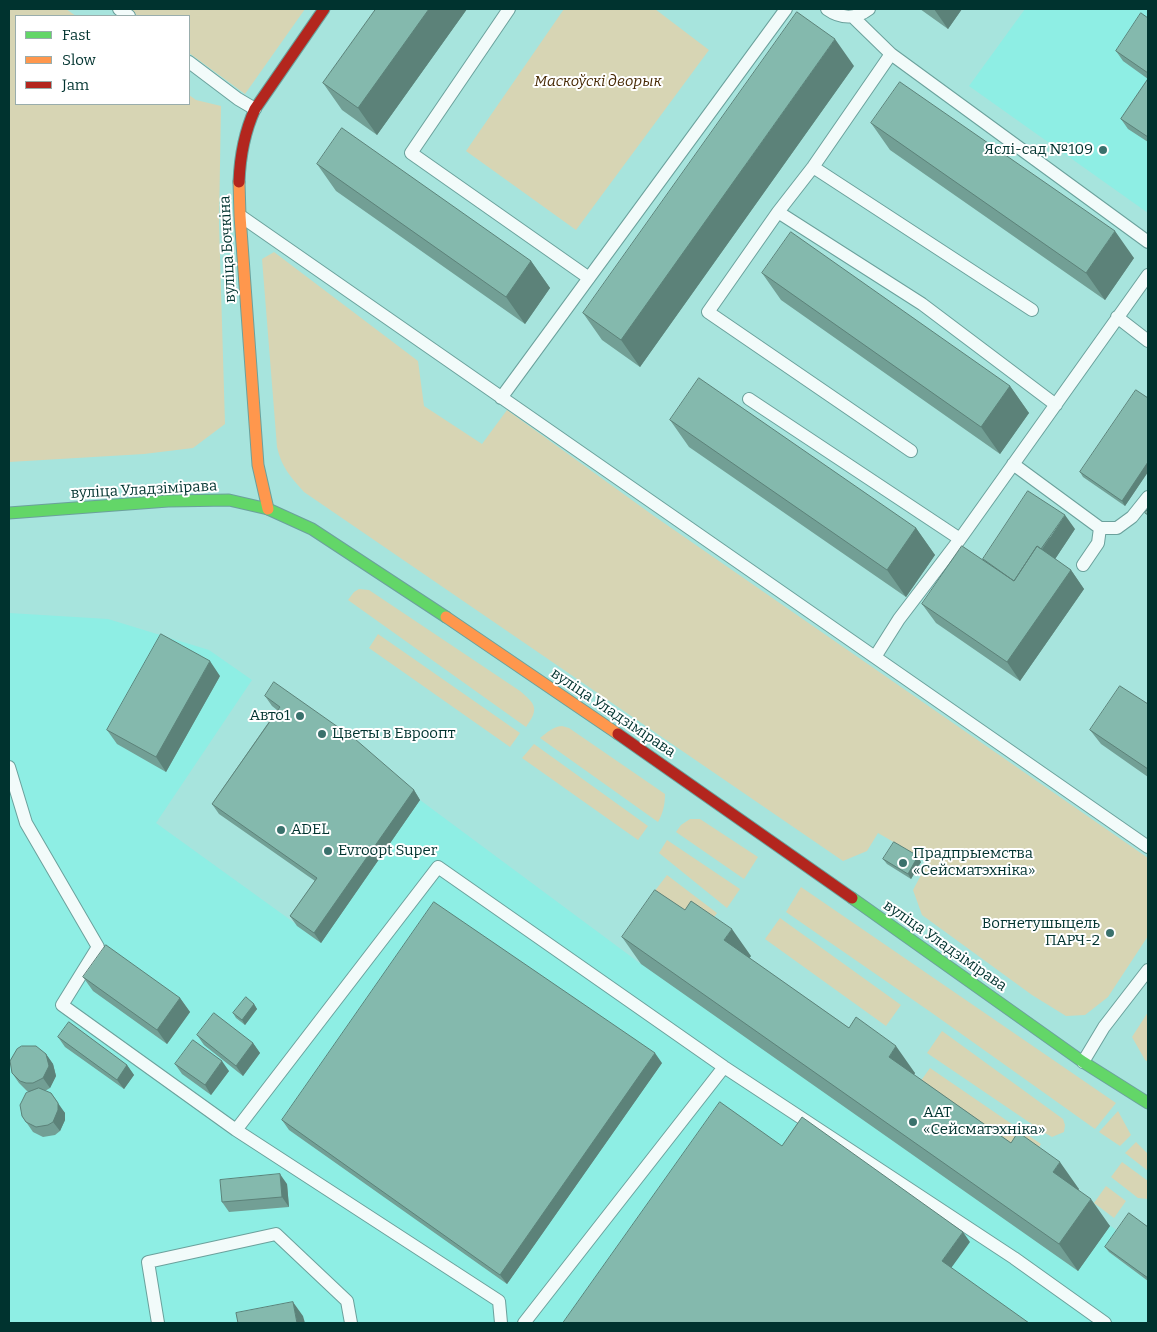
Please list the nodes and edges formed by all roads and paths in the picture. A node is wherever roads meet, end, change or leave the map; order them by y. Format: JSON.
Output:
{"nodes":[{"id":1,"x":324,"y":9,"type":"edge"},
{"id":2,"x":509,"y":9,"type":"edge"},
{"id":3,"x":786,"y":9,"type":"edge"},
{"id":4,"x":827,"y":9,"type":"edge"},
{"id":5,"x":869,"y":9,"type":"edge"},
{"id":6,"x":853,"y":17,"type":"junction"},
{"id":7,"x":891,"y":54,"type":"junction"},
{"id":8,"x":190,"y":63,"type":"edge"},
{"id":9,"x":255,"y":109,"type":"junction"},
{"id":10,"x":813,"y":167,"type":"junction"},
{"id":11,"x":778,"y":212,"type":"junction"},
{"id":12,"x":240,"y":216,"type":"junction"},
{"id":13,"x":1148,"y":242,"type":"edge"},
{"id":14,"x":1148,"y":275,"type":"edge"},
{"id":15,"x":589,"y":278,"type":"junction"},
{"id":16,"x":1032,"y":310,"type":"dead end"},
{"id":17,"x":1117,"y":318,"type":"junction"},
{"id":18,"x":1148,"y":341,"type":"edge"},
{"id":19,"x":502,"y":398,"type":"junction"},
{"id":20,"x":749,"y":399,"type":"dead end"},
{"id":21,"x":1056,"y":405,"type":"junction"},
{"id":22,"x":911,"y":452,"type":"dead end"},
{"id":23,"x":1013,"y":464,"type":"junction"},
{"id":24,"x":1148,"y":497,"type":"edge"},
{"id":25,"x":268,"y":509,"type":"junction"},
{"id":26,"x":9,"y":513,"type":"edge"},
{"id":27,"x":1100,"y":528,"type":"junction"},
{"id":28,"x":960,"y":539,"type":"junction"},
{"id":29,"x":1083,"y":564,"type":"dead end"},
{"id":30,"x":875,"y":657,"type":"junction"},
{"id":31,"x":9,"y":767,"type":"edge"},
{"id":32,"x":1148,"y":847,"type":"edge"},
{"id":33,"x":1148,"y":970,"type":"edge"},
{"id":34,"x":1083,"y":1062,"type":"junction"},
{"id":35,"x":724,"y":1066,"type":"junction"},
{"id":36,"x":1148,"y":1103,"type":"edge"},
{"id":37,"x":236,"y":1130,"type":"junction"},
{"id":38,"x":158,"y":1323,"type":"edge"},
{"id":39,"x":351,"y":1323,"type":"edge"},
{"id":40,"x":501,"y":1323,"type":"edge"},
{"id":41,"x":524,"y":1323,"type":"edge"},
{"id":42,"x":1105,"y":1323,"type":"edge"}],
"edges":[{"from":1,"to":9,"type":"main road","name":"вуліца Бочкіна"},
{"from":2,"to":15,"type":"lane"},
{"from":3,"to":15,"type":"lane"},
{"from":4,"to":6,"type":"lane"},
{"from":5,"to":6,"type":"lane"},
{"from":6,"to":7,"type":"lane"},
{"from":7,"to":10,"type":"lane"},
{"from":7,"to":13,"type":"lane"},
{"from":8,"to":9,"type":"lane"},
{"from":9,"to":12,"type":"main road","name":"вуліца Бочкіна"},
{"from":10,"to":11,"type":"lane"},
{"from":10,"to":16,"type":"lane"},
{"from":11,"to":21,"type":"lane"},
{"from":11,"to":22,"type":"lane"},
{"from":12,"to":19,"type":"lane"},
{"from":12,"to":25,"type":"main road","name":"вуліца Бочкіна"},
{"from":14,"to":17,"type":"lane"},
{"from":15,"to":19,"type":"lane"},
{"from":17,"to":18,"type":"lane"},
{"from":17,"to":21,"type":"lane"},
{"from":19,"to":30,"type":"lane"},
{"from":20,"to":28,"type":"lane"},
{"from":21,"to":23,"type":"lane"},
{"from":23,"to":27,"type":"lane"},
{"from":23,"to":28,"type":"lane"},
{"from":24,"to":27,"type":"lane"},
{"from":25,"to":26,"type":"main road","name":"вуліца Уладзімірава"},
{"from":25,"to":34,"type":"main road","name":"вуліца Уладзімірава"},
{"from":27,"to":29,"type":"lane"},
{"from":28,"to":30,"type":"lane"},
{"from":30,"to":32,"type":"lane"},
{"from":31,"to":37,"type":"lane"},
{"from":33,"to":34,"type":"lane"},
{"from":34,"to":36,"type":"main road","name":"вуліца Уладзімірава"},
{"from":35,"to":37,"type":"lane"},
{"from":35,"to":41,"type":"lane"},
{"from":35,"to":42,"type":"lane"},
{"from":37,"to":40,"type":"lane"},
{"from":38,"to":39,"type":"lane"}]}
